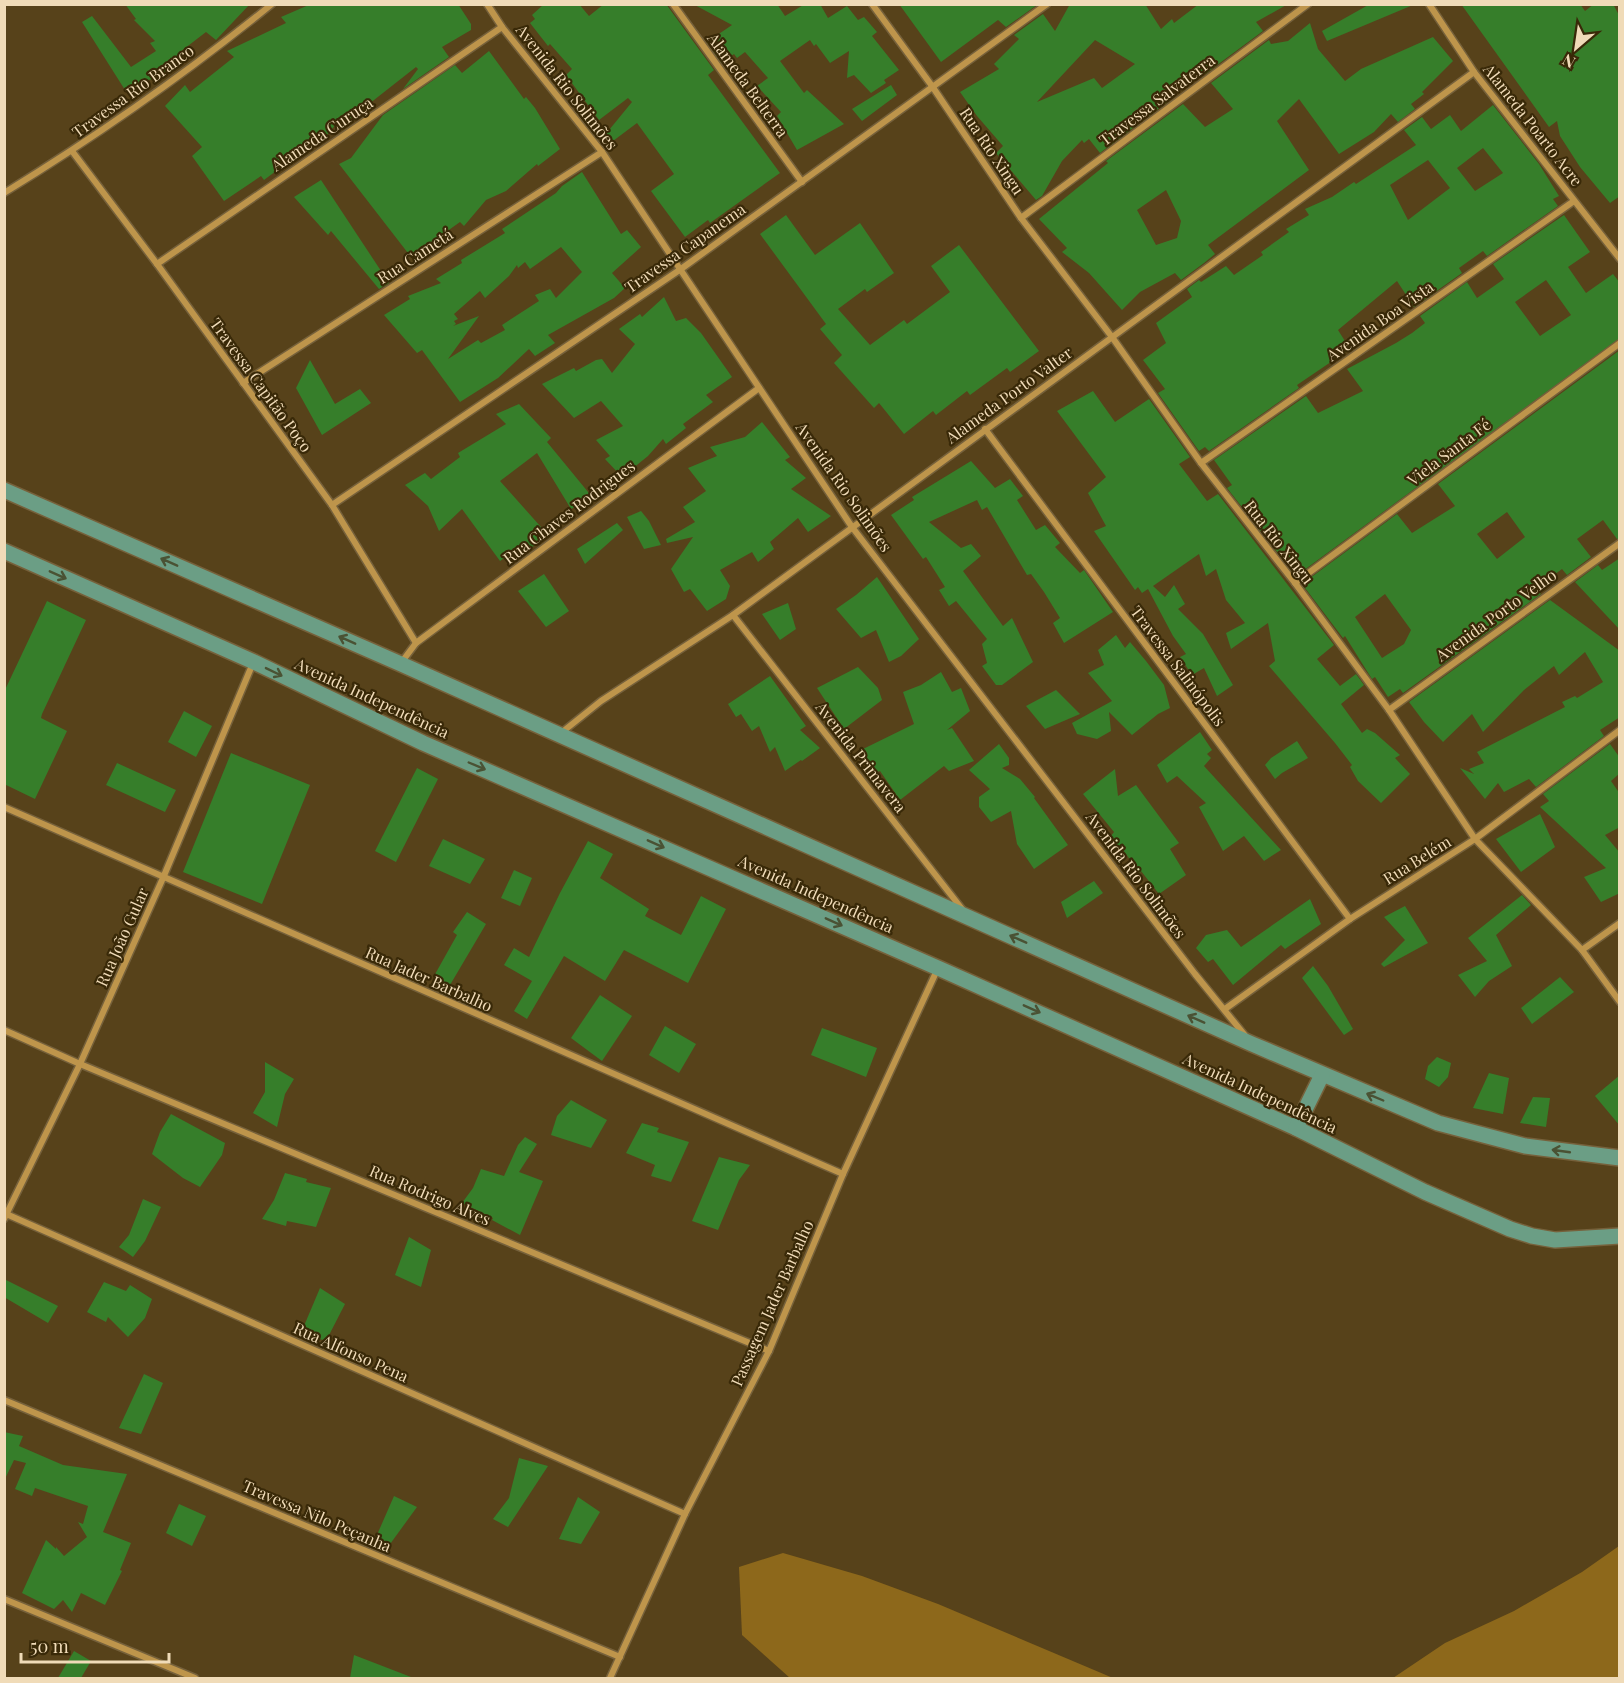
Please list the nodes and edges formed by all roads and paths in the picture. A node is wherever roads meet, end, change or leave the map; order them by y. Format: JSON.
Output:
{"nodes":[{"id":1,"x":272,"y":4,"type":"edge"},
{"id":2,"x":487,"y":4,"type":"edge"},
{"id":3,"x":673,"y":4,"type":"edge"},
{"id":4,"x":872,"y":4,"type":"edge"},
{"id":5,"x":1047,"y":4,"type":"edge"},
{"id":6,"x":1308,"y":4,"type":"edge"},
{"id":7,"x":1429,"y":4,"type":"edge"},
{"id":8,"x":502,"y":27,"type":"junction"},
{"id":9,"x":1474,"y":72,"type":"junction"},
{"id":10,"x":932,"y":86,"type":"junction"},
{"id":11,"x":72,"y":151,"type":"junction"},
{"id":12,"x":602,"y":152,"type":"junction"},
{"id":13,"x":802,"y":182,"type":"junction"},
{"id":14,"x":4,"y":193,"type":"edge"},
{"id":15,"x":1574,"y":201,"type":"junction"},
{"id":16,"x":1021,"y":218,"type":"junction"},
{"id":17,"x":1620,"y":259,"type":"edge"},
{"id":18,"x":157,"y":264,"type":"junction"},
{"id":19,"x":681,"y":269,"type":"junction"},
{"id":20,"x":1112,"y":337,"type":"junction"},
{"id":21,"x":1620,"y":343,"type":"edge"},
{"id":22,"x":243,"y":383,"type":"junction"},
{"id":23,"x":759,"y":388,"type":"junction"},
{"id":24,"x":985,"y":429,"type":"junction"},
{"id":25,"x":1201,"y":463,"type":"junction"},
{"id":26,"x":4,"y":490,"type":"edge"},
{"id":27,"x":332,"y":505,"type":"junction"},
{"id":28,"x":852,"y":527,"type":"junction"},
{"id":29,"x":1620,"y":543,"type":"edge"},
{"id":30,"x":4,"y":551,"type":"edge"},
{"id":31,"x":1295,"y":583,"type":"junction"},
{"id":32,"x":733,"y":615,"type":"junction"},
{"id":33,"x":416,"y":643,"type":"junction"},
{"id":34,"x":254,"y":662,"type":"junction"},
{"id":35,"x":401,"y":664,"type":"junction"},
{"id":36,"x":1389,"y":710,"type":"junction"},
{"id":37,"x":1620,"y":730,"type":"edge"},
{"id":38,"x":558,"y":735,"type":"junction"},
{"id":39,"x":4,"y":807,"type":"edge"},
{"id":40,"x":1475,"y":839,"type":"junction"},
{"id":41,"x":163,"y":878,"type":"junction"},
{"id":42,"x":968,"y":917,"type":"junction"},
{"id":43,"x":1350,"y":919,"type":"junction"},
{"id":44,"x":1620,"y":923,"type":"edge"},
{"id":45,"x":1582,"y":950,"type":"junction"},
{"id":46,"x":938,"y":968,"type":"junction"},
{"id":47,"x":1620,"y":1002,"type":"edge"},
{"id":48,"x":1225,"y":1009,"type":"junction"},
{"id":49,"x":4,"y":1030,"type":"edge"},
{"id":50,"x":1252,"y":1044,"type":"junction"},
{"id":51,"x":80,"y":1064,"type":"junction"},
{"id":52,"x":1322,"y":1075,"type":"junction"},
{"id":53,"x":1296,"y":1128,"type":"junction"},
{"id":54,"x":1620,"y":1158,"type":"edge"},
{"id":55,"x":843,"y":1174,"type":"junction"},
{"id":56,"x":5,"y":1215,"type":"edge"},
{"id":57,"x":1620,"y":1236,"type":"edge"},
{"id":58,"x":769,"y":1351,"type":"junction"},
{"id":59,"x":4,"y":1400,"type":"edge"},
{"id":60,"x":685,"y":1514,"type":"junction"},
{"id":61,"x":4,"y":1599,"type":"edge"},
{"id":62,"x":620,"y":1658,"type":"junction"},
{"id":63,"x":195,"y":1678,"type":"edge"},
{"id":64,"x":610,"y":1678,"type":"edge"}],
"edges":[{"from":1,"to":11,"type":"street","name":"Travessa Rio Branco"},
{"from":2,"to":8,"type":"street","name":"Avenida Rio Solimões"},
{"from":3,"to":13,"type":"street","name":"Alameda Belterra"},
{"from":4,"to":10,"type":"street","name":"Rua Rio Xingu"},
{"from":5,"to":10,"type":"street","name":"Travessa Capanema"},
{"from":6,"to":16,"type":"street","name":"Travessa Salvaterra"},
{"from":7,"to":9,"type":"street","name":"Alameda Poarto Acre"},
{"from":8,"to":12,"type":"street","name":"Avenida Rio Solimões"},
{"from":8,"to":18,"type":"street","name":"Alameda Curuça"},
{"from":9,"to":15,"type":"street","name":"Alameda Poarto Acre"},
{"from":9,"to":20,"type":"street","name":"Alameda Porto Valter"},
{"from":10,"to":13,"type":"street","name":"Travessa Capanema"},
{"from":10,"to":16,"type":"street","name":"Rua Rio Xingu"},
{"from":11,"to":14,"type":"street","name":"Travessa Rio Branco"},
{"from":11,"to":18,"type":"street","name":"Travessa Capitão Poço"},
{"from":12,"to":19,"type":"street","name":"Avenida Rio Solimões"},
{"from":12,"to":22,"type":"street","name":"Rua Cametá"},
{"from":13,"to":19,"type":"street","name":"Travessa Capanema"},
{"from":15,"to":17,"type":"street","name":"Alameda Poarto Acre"},
{"from":15,"to":25,"type":"street","name":"Avenida Boa Vista"},
{"from":16,"to":20,"type":"street","name":"Rua Rio Xingu"},
{"from":18,"to":22,"type":"street","name":"Travessa Capitão Poço"},
{"from":19,"to":23,"type":"street","name":"Avenida Rio Solimões"},
{"from":19,"to":27,"type":"street","name":"Travessa Capanema"},
{"from":20,"to":24,"type":"street","name":"Alameda Porto Valter"},
{"from":20,"to":25,"type":"street","name":"Rua Rio Xingu"},
{"from":21,"to":31,"type":"street","name":"Viela Santa Fé"},
{"from":22,"to":27,"type":"street","name":"Travessa Capitão Poço"},
{"from":23,"to":28,"type":"street","name":"Avenida Rio Solimões"},
{"from":23,"to":33,"type":"street","name":"Rua Chaves Rodrigues"},
{"from":24,"to":28,"type":"street","name":"Alameda Porto Valter"},
{"from":24,"to":43,"type":"street","name":"Travessa Salinópolis"},
{"from":25,"to":31,"type":"street","name":"Rua Rio Xingu"},
{"from":35,"to":26,"type":"main road","one_way":true},
{"from":27,"to":33,"type":"street","name":"Travessa Capitão Poço"},
{"from":28,"to":32,"type":"street","name":"Alameda Porto Valter"},
{"from":28,"to":48,"type":"street","name":"Avenida Rio Solimões"},
{"from":29,"to":36,"type":"street","name":"Avenida Porto Velho"},
{"from":30,"to":34,"type":"main road","name":"Avenida Independência","one_way":true},
{"from":31,"to":36,"type":"street","name":"Rua Rio Xingu"},
{"from":32,"to":38,"type":"street","name":"Alameda Porto Valter"},
{"from":32,"to":42,"type":"street","name":"Avenida Primavera"},
{"from":33,"to":35,"type":"street","name":"Rua Chaves Rodrigues"},
{"from":34,"to":41,"type":"street","name":"Rua João Gular"},
{"from":34,"to":46,"type":"main road","name":"Avenida Independência","one_way":true},
{"from":35,"to":38,"type":"main road"},
{"from":36,"to":40,"type":"street","name":"Rua Rio Xingu"},
{"from":37,"to":40,"type":"street","name":"Rua Belém"},
{"from":38,"to":42,"type":"main road"},
{"from":39,"to":41,"type":"street","name":"Rua Jader Barbalho"},
{"from":40,"to":43,"type":"street","name":"Rua Belém"},
{"from":40,"to":45,"type":"street","name":"Rua Rio Xingu"},
{"from":41,"to":51,"type":"street","name":"Rua João Gular"},
{"from":41,"to":55,"type":"street","name":"Rua Jader Barbalho"},
{"from":50,"to":42,"type":"main road","one_way":true},
{"from":43,"to":48,"type":"street","name":"Rua Belém"},
{"from":44,"to":45,"type":"street"},
{"from":45,"to":47,"type":"street","name":"Rua Rio Xingu"},
{"from":46,"to":53,"type":"main road","name":"Avenida Independência","one_way":true},
{"from":46,"to":55,"type":"street","name":"Passagem Jader Barbalho"},
{"from":48,"to":50,"type":"street"},
{"from":49,"to":51,"type":"street","name":"Rua Rodrigo Alves"},
{"from":50,"to":52,"type":"main road"},
{"from":51,"to":56,"type":"street","name":"Rua João Gular"},
{"from":51,"to":58,"type":"street","name":"Rua Rodrigo Alves"},
{"from":52,"to":53,"type":"main road"},
{"from":54,"to":52,"type":"main road","one_way":true},
{"from":53,"to":57,"type":"main road","name":"Avenida Independência"},
{"from":55,"to":58,"type":"street","name":"Passagem Jader Barbalho"},
{"from":56,"to":60,"type":"street","name":"Rua Alfonso Pena"},
{"from":58,"to":60,"type":"street","name":"Passagem Jader Barbalho"},
{"from":59,"to":62,"type":"street","name":"Travessa Nilo Peçanha"},
{"from":60,"to":62,"type":"street","name":"Passagem Jader Barbalho"},
{"from":61,"to":63,"type":"street"},
{"from":62,"to":64,"type":"street","name":"Passagem Jader Barbalho"}]}
